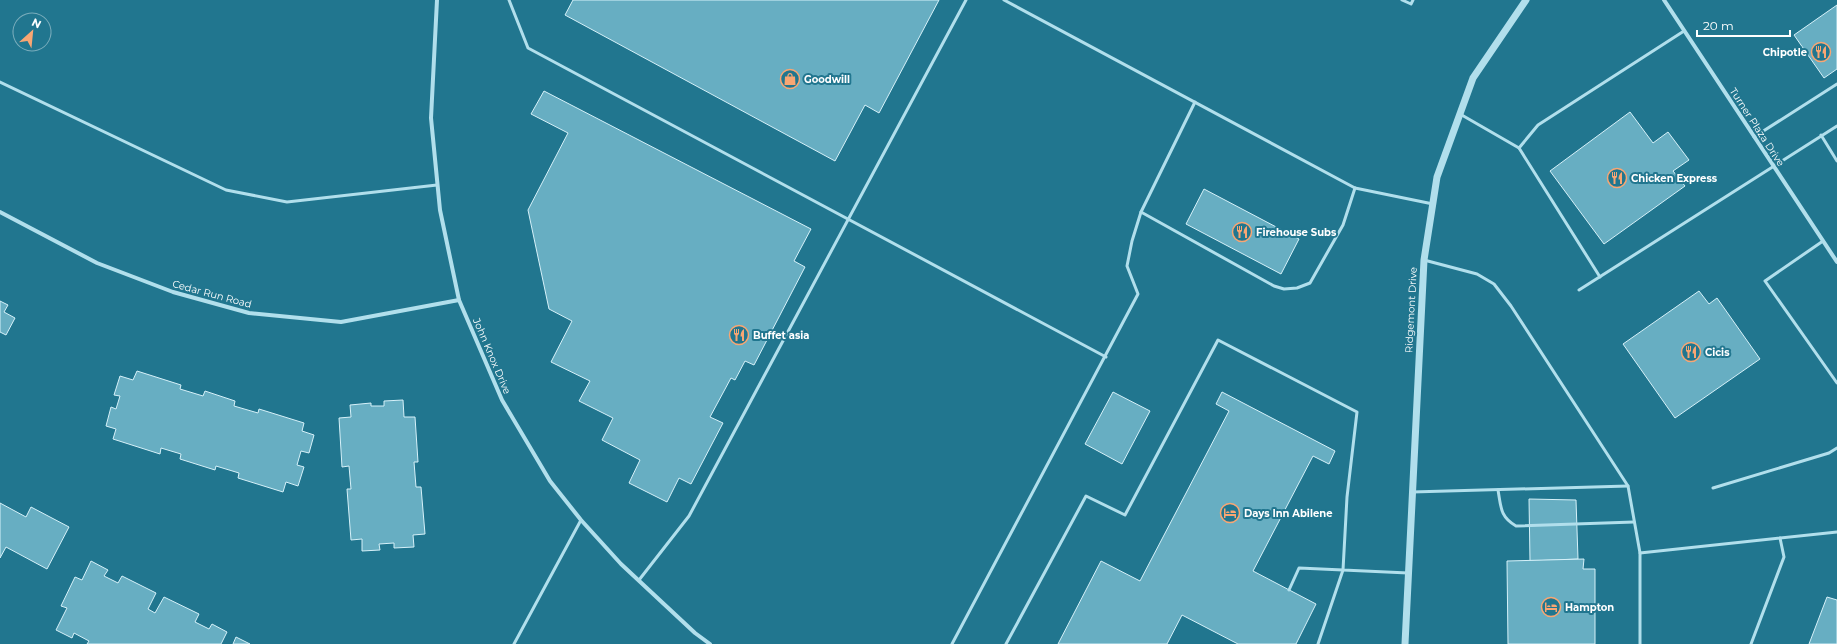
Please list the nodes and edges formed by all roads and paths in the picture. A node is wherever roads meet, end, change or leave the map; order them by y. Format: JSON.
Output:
{"nodes":[{"id":1,"x":438,"y":0,"type":"edge"},
{"id":2,"x":510,"y":0,"type":"edge"},
{"id":3,"x":966,"y":0,"type":"edge"},
{"id":4,"x":1004,"y":0,"type":"edge"},
{"id":5,"x":1402,"y":0,"type":"edge"},
{"id":6,"x":1413,"y":0,"type":"edge"},
{"id":7,"x":1526,"y":0,"type":"edge"},
{"id":8,"x":1664,"y":0,"type":"edge"},
{"id":9,"x":1684,"y":31,"type":"junction"},
{"id":10,"x":0,"y":82,"type":"edge"},
{"id":11,"x":1837,"y":84,"type":"edge"},
{"id":12,"x":1195,"y":102,"type":"junction"},
{"id":13,"x":1460,"y":114,"type":"junction"},
{"id":14,"x":1837,"y":126,"type":"edge"},
{"id":15,"x":1822,"y":136,"type":"junction"},
{"id":16,"x":1754,"y":137,"type":"junction"},
{"id":17,"x":1519,"y":148,"type":"junction"},
{"id":18,"x":1837,"y":161,"type":"edge"},
{"id":19,"x":1773,"y":166,"type":"junction"},
{"id":20,"x":438,"y":185,"type":"junction"},
{"id":21,"x":1355,"y":188,"type":"junction"},
{"id":22,"x":1433,"y":204,"type":"junction"},
{"id":23,"x":0,"y":212,"type":"edge"},
{"id":24,"x":1141,"y":212,"type":"junction"},
{"id":25,"x":848,"y":219,"type":"junction"},
{"id":26,"x":1823,"y":241,"type":"junction"},
{"id":27,"x":1424,"y":260,"type":"junction"},
{"id":28,"x":1837,"y":262,"type":"edge"},
{"id":29,"x":1600,"y":277,"type":"junction"},
{"id":30,"x":1579,"y":290,"type":"dead end"},
{"id":31,"x":459,"y":300,"type":"junction"},
{"id":32,"x":1106,"y":357,"type":"junction"},
{"id":33,"x":1837,"y":383,"type":"edge"},
{"id":34,"x":1837,"y":448,"type":"edge"},
{"id":35,"x":1628,"y":486,"type":"junction"},
{"id":36,"x":1713,"y":488,"type":"dead end"},
{"id":37,"x":1498,"y":490,"type":"junction"},
{"id":38,"x":1412,"y":492,"type":"junction"},
{"id":39,"x":581,"y":520,"type":"junction"},
{"id":40,"x":1634,"y":522,"type":"junction"},
{"id":41,"x":1837,"y":532,"type":"edge"},
{"id":42,"x":1780,"y":538,"type":"junction"},
{"id":43,"x":1640,"y":553,"type":"junction"},
{"id":44,"x":1343,"y":570,"type":"junction"},
{"id":45,"x":1408,"y":573,"type":"junction"},
{"id":46,"x":639,"y":580,"type":"junction"},
{"id":47,"x":1289,"y":590,"type":"dead end"},
{"id":48,"x":514,"y":644,"type":"edge"},
{"id":49,"x":710,"y":644,"type":"edge"},
{"id":50,"x":952,"y":644,"type":"edge"},
{"id":51,"x":1006,"y":644,"type":"edge"},
{"id":52,"x":1318,"y":644,"type":"edge"},
{"id":53,"x":1405,"y":644,"type":"edge"},
{"id":54,"x":1640,"y":644,"type":"edge"},
{"id":55,"x":1751,"y":644,"type":"edge"}],
"edges":[{"from":1,"to":20,"type":"street","name":"John Knox Drive"},
{"from":2,"to":25,"type":"lane"},
{"from":3,"to":25,"type":"lane"},
{"from":4,"to":12,"type":"lane"},
{"from":5,"to":6,"type":"lane"},
{"from":7,"to":13,"type":"street","name":"Ridgemont Drive"},
{"from":8,"to":9,"type":"street","name":"Turner Plaza Drive"},
{"from":9,"to":16,"type":"street","name":"Turner Plaza Drive"},
{"from":9,"to":17,"type":"lane"},
{"from":10,"to":20,"type":"lane"},
{"from":11,"to":16,"type":"lane"},
{"from":12,"to":21,"type":"lane"},
{"from":12,"to":24,"type":"lane"},
{"from":13,"to":17,"type":"lane"},
{"from":13,"to":22,"type":"street","name":"Ridgemont Drive"},
{"from":14,"to":15,"type":"lane"},
{"from":15,"to":18,"type":"lane"},
{"from":15,"to":19,"type":"lane"},
{"from":16,"to":19,"type":"street","name":"Turner Plaza Drive"},
{"from":17,"to":29,"type":"lane"},
{"from":19,"to":26,"type":"street","name":"Turner Plaza Drive"},
{"from":19,"to":29,"type":"lane"},
{"from":20,"to":31,"type":"street","name":"John Knox Drive"},
{"from":21,"to":22,"type":"lane"},
{"from":21,"to":24,"type":"lane"},
{"from":22,"to":27,"type":"street","name":"Ridgemont Drive"},
{"from":23,"to":31,"type":"street","name":"Cedar Run Road"},
{"from":24,"to":32,"type":"lane"},
{"from":25,"to":32,"type":"lane"},
{"from":25,"to":46,"type":"lane"},
{"from":26,"to":28,"type":"street","name":"Turner Plaza Drive"},
{"from":26,"to":33,"type":"lane"},
{"from":27,"to":35,"type":"lane"},
{"from":27,"to":38,"type":"street","name":"Ridgemont Drive"},
{"from":29,"to":30,"type":"lane"},
{"from":31,"to":39,"type":"street","name":"John Knox Drive"},
{"from":32,"to":50,"type":"lane"},
{"from":34,"to":36,"type":"lane"},
{"from":35,"to":37,"type":"lane"},
{"from":35,"to":40,"type":"lane"},
{"from":37,"to":38,"type":"lane"},
{"from":37,"to":40,"type":"lane"},
{"from":38,"to":45,"type":"street","name":"Ridgemont Drive"},
{"from":39,"to":46,"type":"street","name":"John Knox Drive"},
{"from":39,"to":48,"type":"lane"},
{"from":40,"to":43,"type":"lane"},
{"from":41,"to":42,"type":"lane"},
{"from":42,"to":43,"type":"lane"},
{"from":42,"to":55,"type":"lane"},
{"from":43,"to":54,"type":"lane"},
{"from":44,"to":45,"type":"lane"},
{"from":44,"to":47,"type":"lane"},
{"from":44,"to":51,"type":"lane"},
{"from":44,"to":52,"type":"lane"},
{"from":45,"to":53,"type":"street","name":"Ridgemont Drive"},
{"from":46,"to":49,"type":"street","name":"John Knox Drive"}]}
